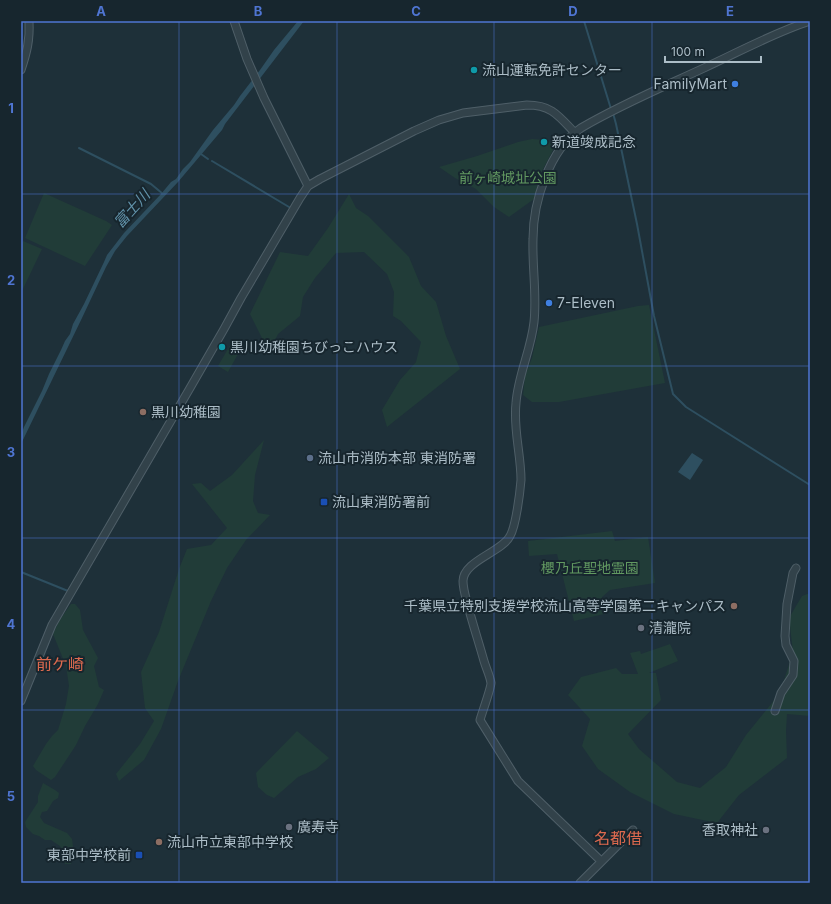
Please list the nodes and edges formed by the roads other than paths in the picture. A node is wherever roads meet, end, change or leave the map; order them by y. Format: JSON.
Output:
{"nodes":[{"id":1,"x":29,"y":21,"type":"edge"},
{"id":2,"x":234,"y":21,"type":"edge"},
{"id":3,"x":810,"y":21,"type":"edge"},
{"id":4,"x":21,"y":70,"type":"edge"},
{"id":5,"x":574,"y":132,"type":"junction"},
{"id":6,"x":308,"y":186,"type":"junction"},
{"id":7,"x":796,"y":568,"type":"dead end"},
{"id":8,"x":21,"y":700,"type":"edge"},
{"id":9,"x":775,"y":711,"type":"dead end"},
{"id":10,"x":633,"y":830,"type":"dead end"},
{"id":11,"x":601,"y":861,"type":"junction"},
{"id":12,"x":580,"y":883,"type":"edge"}],
"edges":[{"from":1,"to":4,"type":"street"},
{"from":2,"to":6,"type":"street"},
{"from":3,"to":5,"type":"street"},
{"from":5,"to":6,"type":"street"},
{"from":5,"to":11,"type":"street"},
{"from":6,"to":8,"type":"street"},
{"from":7,"to":9,"type":"street"},
{"from":10,"to":11,"type":"street"},
{"from":11,"to":12,"type":"street"}]}
